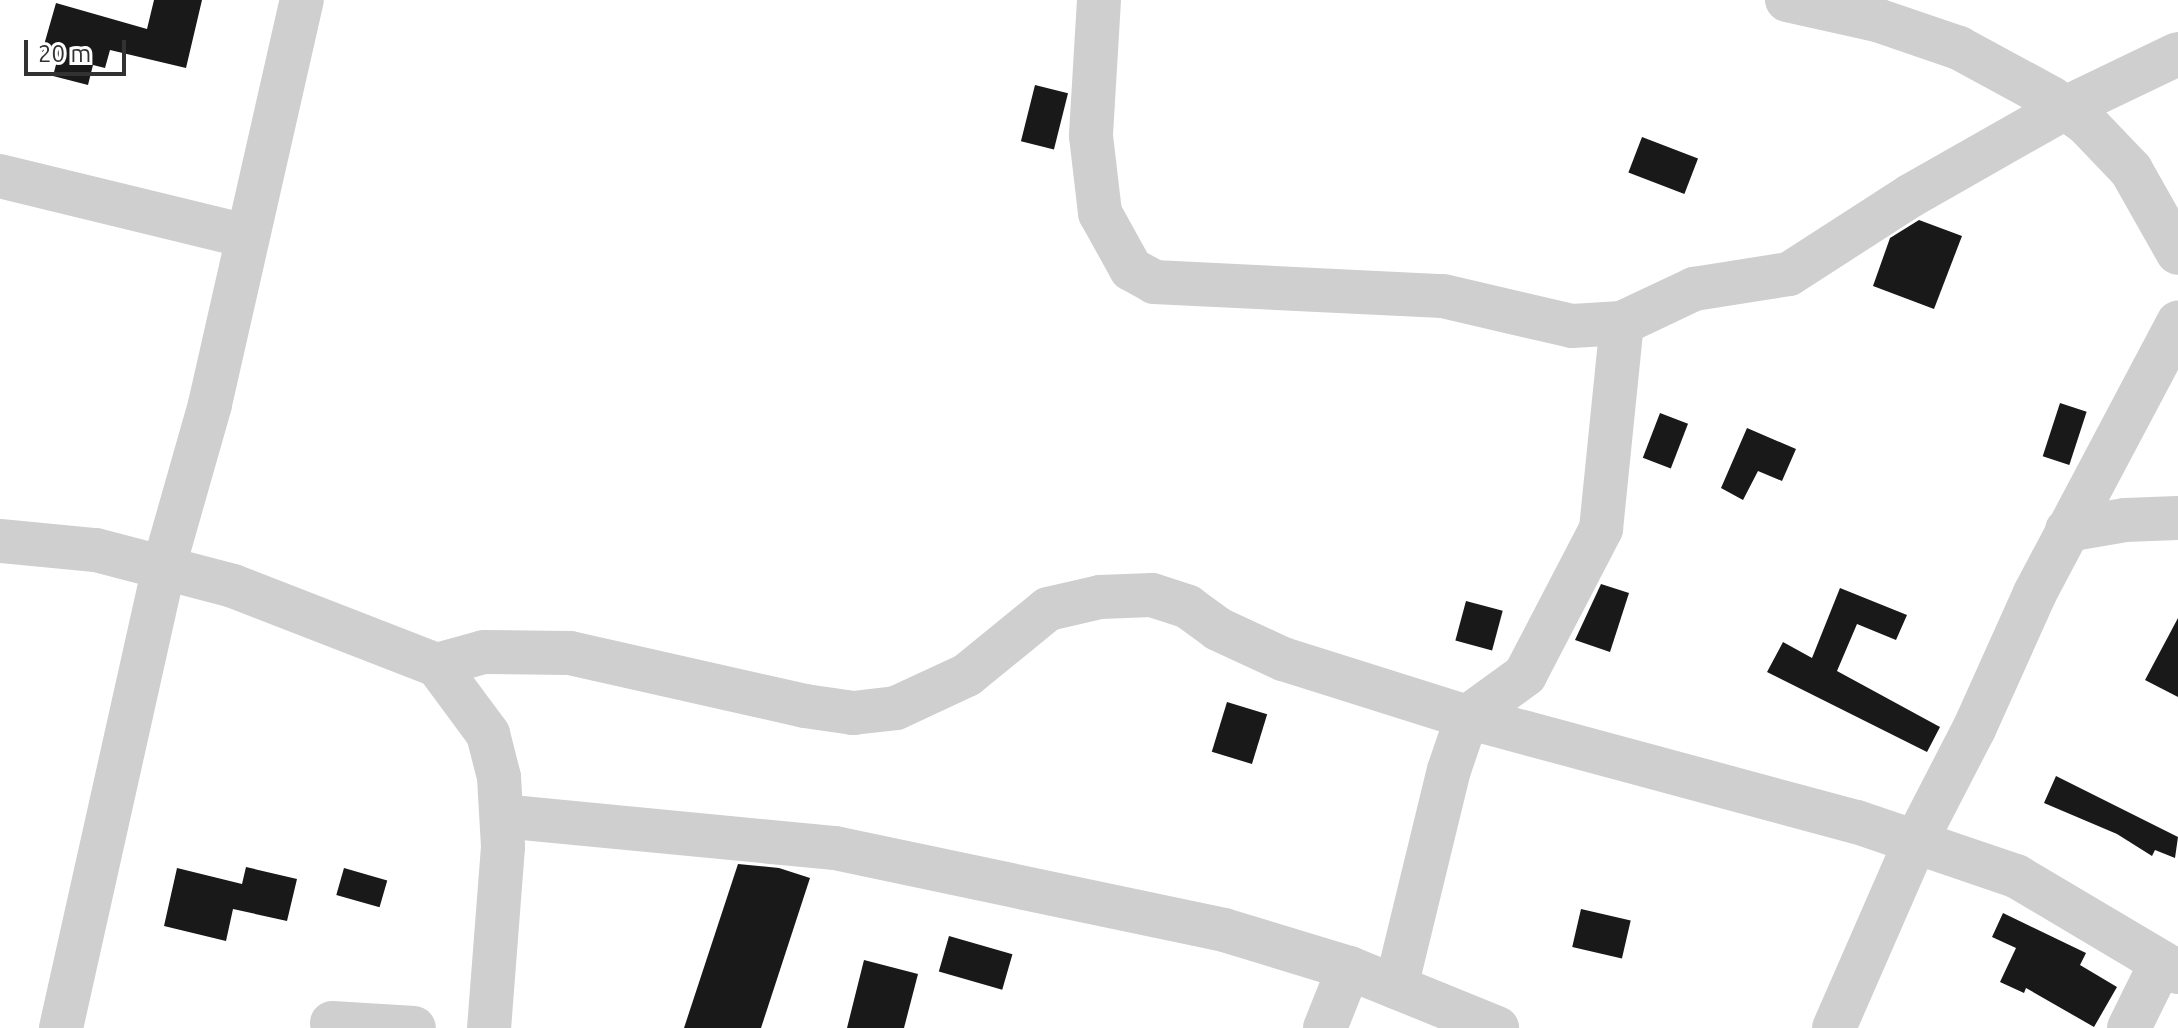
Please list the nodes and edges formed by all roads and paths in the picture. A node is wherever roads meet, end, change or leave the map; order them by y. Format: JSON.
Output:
{"nodes":[{"id":1,"x":302,"y":0,"type":"edge"},
{"id":2,"x":1099,"y":0,"type":"edge"},
{"id":3,"x":1787,"y":0,"type":"edge"},
{"id":4,"x":2178,"y":54,"type":"edge"},
{"id":5,"x":2063,"y":109,"type":"junction"},
{"id":6,"x":0,"y":176,"type":"edge"},
{"id":7,"x":247,"y":236,"type":"junction"},
{"id":8,"x":2178,"y":253,"type":"edge"},
{"id":9,"x":1622,"y":323,"type":"junction"},
{"id":10,"x":2178,"y":323,"type":"edge"},
{"id":11,"x":2178,"y":518,"type":"edge"},
{"id":12,"x":2067,"y":530,"type":"junction"},
{"id":13,"x":4,"y":545,"type":"edge"},
{"id":14,"x":164,"y":566,"type":"junction"},
{"id":15,"x":437,"y":665,"type":"junction"},
{"id":16,"x":1467,"y":717,"type":"junction"},
{"id":17,"x":502,"y":816,"type":"junction"},
{"id":18,"x":1914,"y":845,"type":"junction"},
{"id":19,"x":2169,"y":967,"type":"edge"},
{"id":20,"x":1349,"y":968,"type":"junction"},
{"id":21,"x":1396,"y":987,"type":"junction"},
{"id":22,"x":332,"y":1023,"type":"dead end"},
{"id":23,"x":61,"y":1028,"type":"edge"},
{"id":24,"x":414,"y":1028,"type":"edge"},
{"id":25,"x":489,"y":1028,"type":"edge"},
{"id":26,"x":1325,"y":1028,"type":"edge"},
{"id":27,"x":1497,"y":1028,"type":"edge"},
{"id":28,"x":1834,"y":1028,"type":"edge"},
{"id":29,"x":2129,"y":1028,"type":"edge"}],
"edges":[{"from":1,"to":7,"type":"street"},
{"from":2,"to":9,"type":"street"},
{"from":3,"to":5,"type":"street"},
{"from":4,"to":5,"type":"street"},
{"from":5,"to":8,"type":"street"},
{"from":5,"to":9,"type":"street"},
{"from":6,"to":7,"type":"street"},
{"from":7,"to":14,"type":"street"},
{"from":9,"to":16,"type":"street"},
{"from":10,"to":12,"type":"street"},
{"from":11,"to":12,"type":"street"},
{"from":12,"to":18,"type":"street"},
{"from":13,"to":14,"type":"street"},
{"from":14,"to":15,"type":"street"},
{"from":14,"to":23,"type":"street"},
{"from":15,"to":16,"type":"street"},
{"from":15,"to":17,"type":"street"},
{"from":16,"to":18,"type":"street"},
{"from":16,"to":21,"type":"street"},
{"from":17,"to":20,"type":"street"},
{"from":17,"to":25,"type":"street"},
{"from":18,"to":19,"type":"street"},
{"from":18,"to":28,"type":"street"},
{"from":19,"to":29,"type":"street"},
{"from":20,"to":21,"type":"street"},
{"from":20,"to":26,"type":"street"},
{"from":21,"to":27,"type":"street"},
{"from":22,"to":24,"type":"street"}]}
